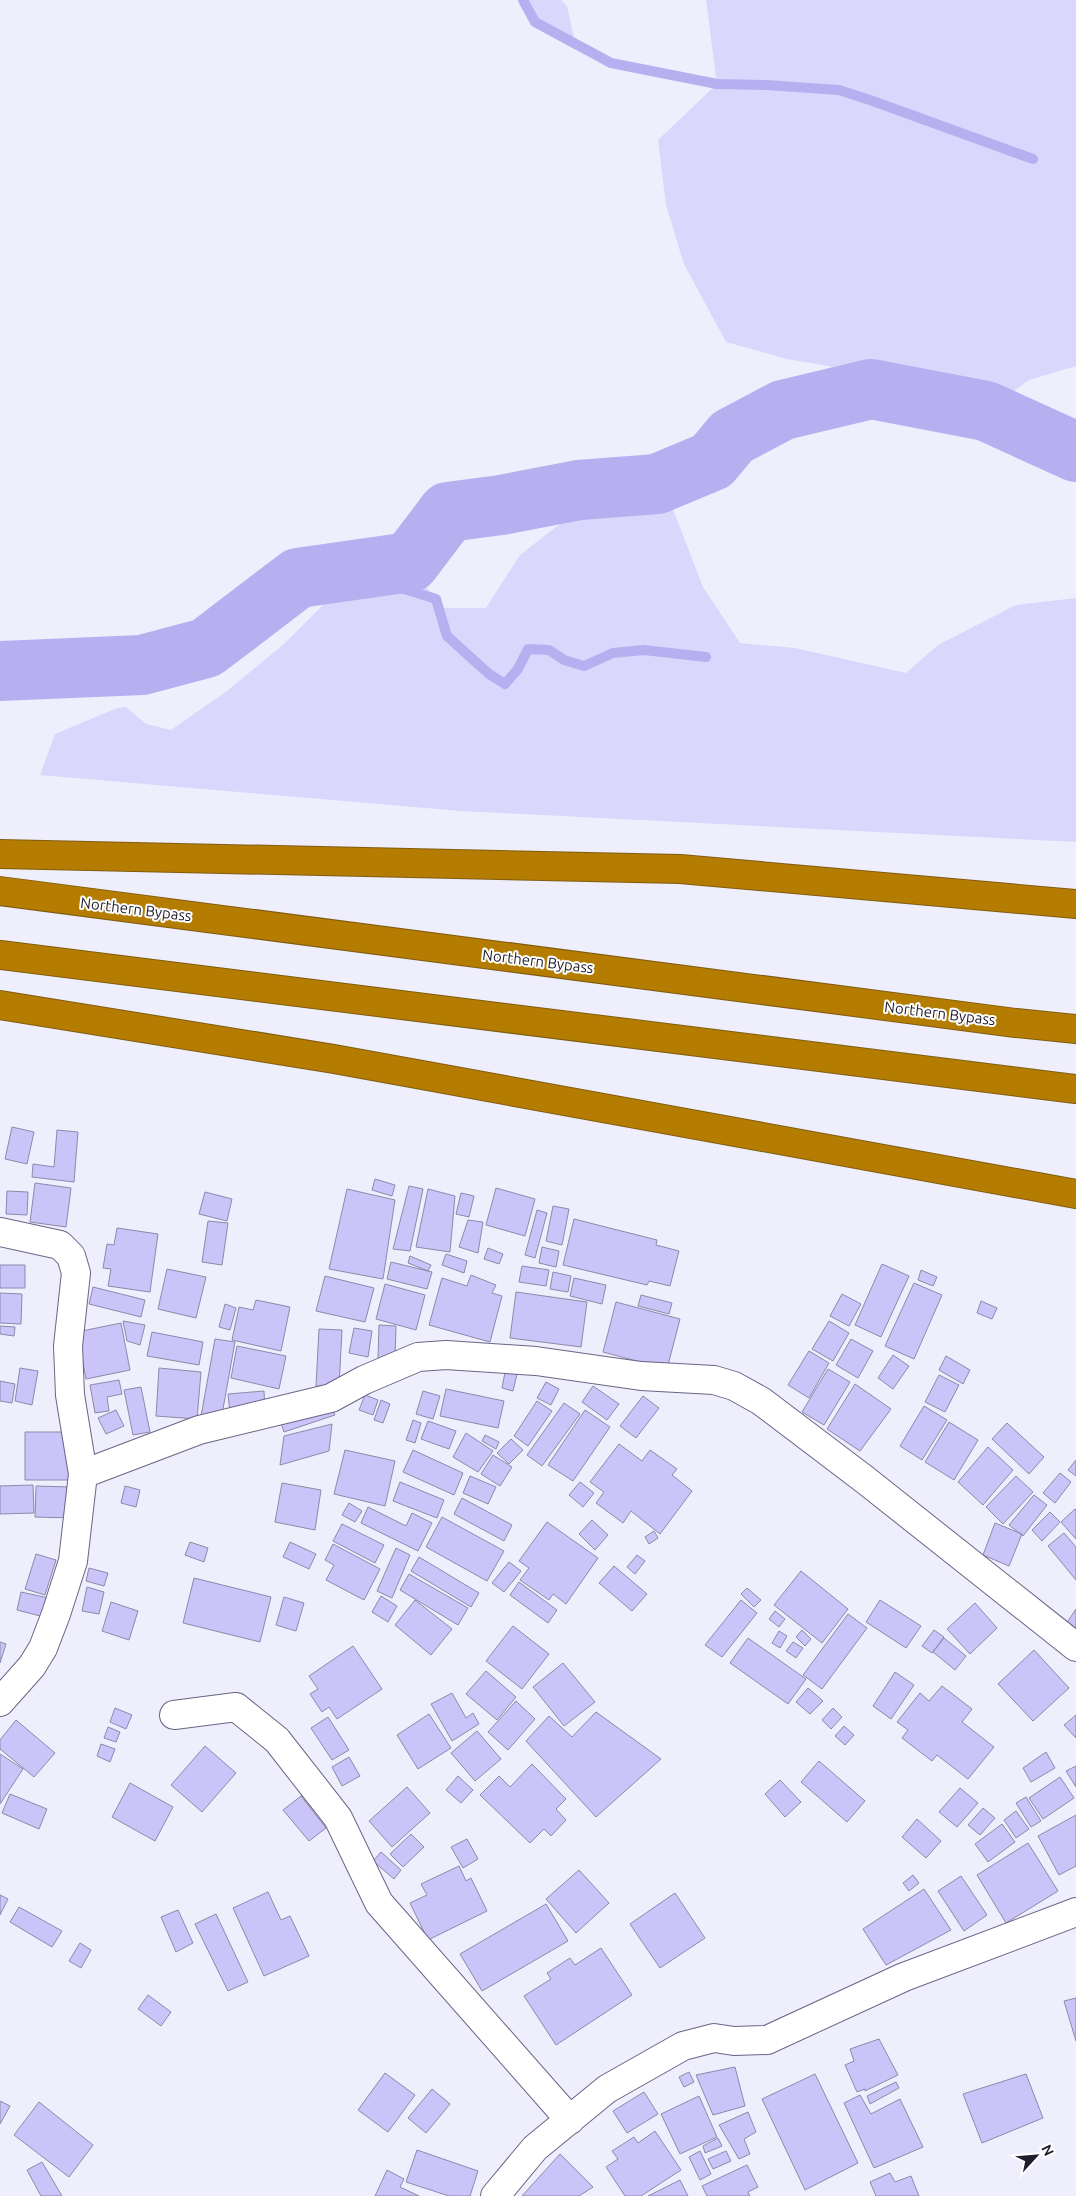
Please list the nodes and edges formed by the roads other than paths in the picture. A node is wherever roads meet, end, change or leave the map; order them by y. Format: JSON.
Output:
{"nodes":[{"id":1,"x":0,"y":854,"type":"edge"},
{"id":2,"x":0,"y":891,"type":"edge"},
{"id":3,"x":1076,"y":904,"type":"edge"},
{"id":4,"x":0,"y":955,"type":"edge"},
{"id":5,"x":0,"y":1005,"type":"edge"},
{"id":6,"x":1076,"y":1029,"type":"edge"},
{"id":7,"x":1076,"y":1089,"type":"edge"},
{"id":8,"x":1076,"y":1194,"type":"edge"},
{"id":9,"x":0,"y":1232,"type":"edge"},
{"id":10,"x":83,"y":1474,"type":"junction"},
{"id":11,"x":1076,"y":1647,"type":"edge"},
{"id":12,"x":0,"y":1702,"type":"edge"},
{"id":13,"x":174,"y":1715,"type":"dead end"},
{"id":14,"x":1076,"y":1912,"type":"edge"},
{"id":15,"x":570,"y":2120,"type":"junction"},
{"id":16,"x":495,"y":2196,"type":"edge"}],
"edges":[{"from":1,"to":3,"type":"highway"},
{"from":2,"to":6,"type":"highway","name":"Northern Bypass"},
{"from":4,"to":7,"type":"highway"},
{"from":5,"to":8,"type":"highway"},
{"from":9,"to":10,"type":"street"},
{"from":10,"to":11,"type":"street"},
{"from":10,"to":12,"type":"street"},
{"from":13,"to":15,"type":"street"},
{"from":14,"to":15,"type":"street"},
{"from":15,"to":16,"type":"street"}]}
